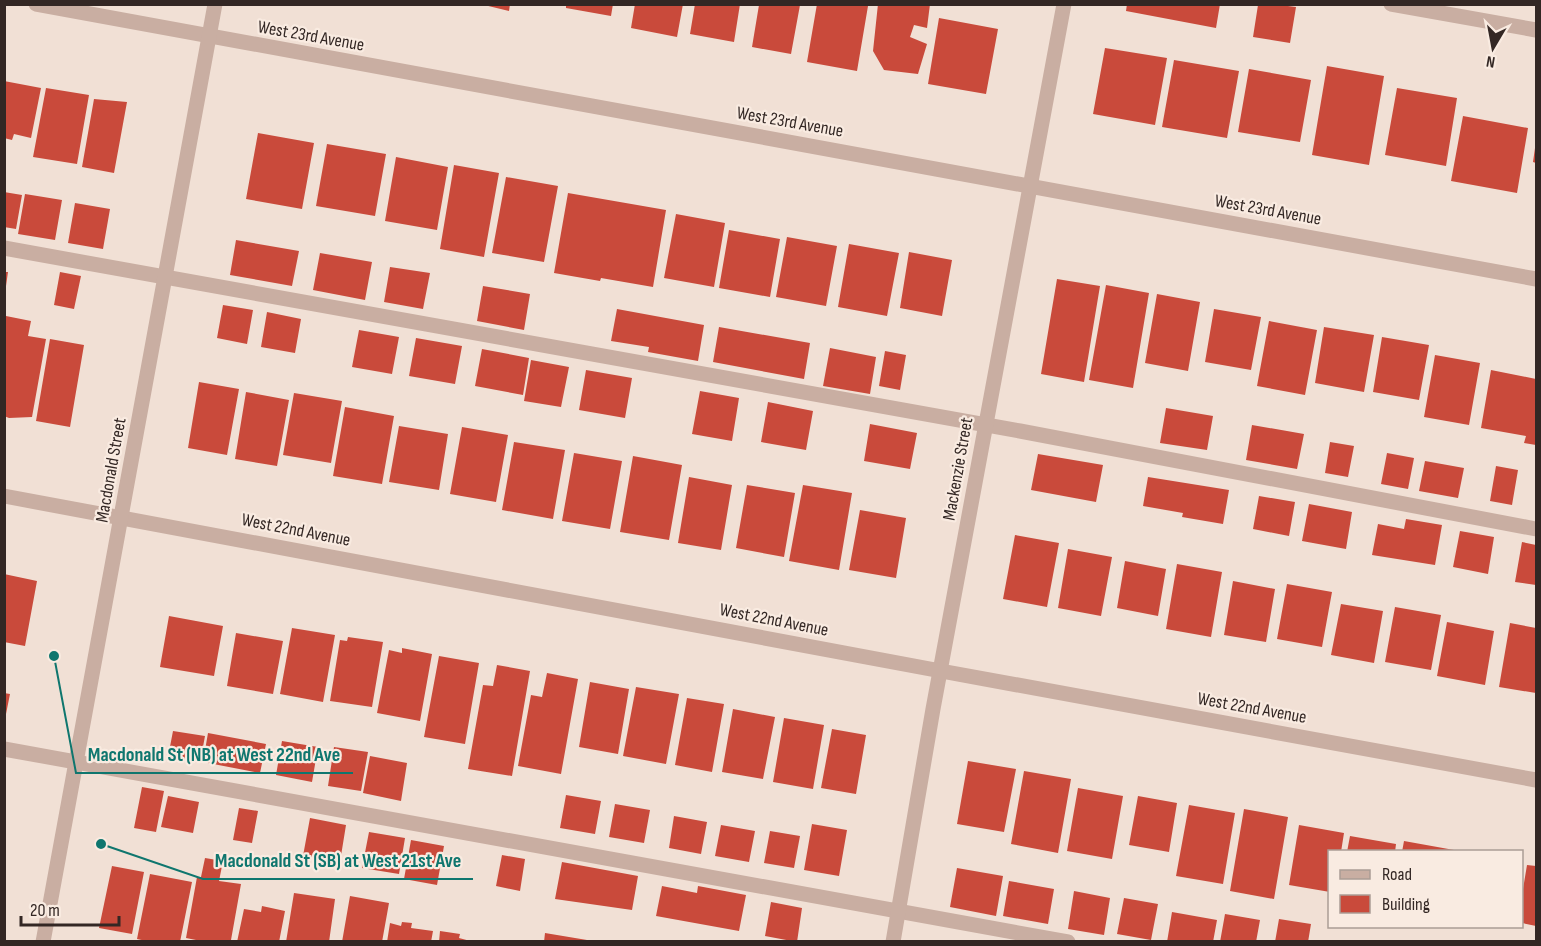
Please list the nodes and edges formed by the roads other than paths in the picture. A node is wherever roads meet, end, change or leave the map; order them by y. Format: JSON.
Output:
{"nodes":[{"id":1,"x":36,"y":4,"type":"edge"},
{"id":2,"x":215,"y":4,"type":"edge"},
{"id":3,"x":1064,"y":4,"type":"edge"},
{"id":4,"x":1391,"y":4,"type":"edge"},
{"id":5,"x":1536,"y":30,"type":"edge"},
{"id":6,"x":210,"y":37,"type":"junction"},
{"id":7,"x":1030,"y":186,"type":"junction"},
{"id":8,"x":4,"y":248,"type":"edge"},
{"id":9,"x":165,"y":278,"type":"junction"},
{"id":10,"x":1536,"y":279,"type":"edge"},
{"id":11,"x":985,"y":425,"type":"junction"},
{"id":12,"x":4,"y":496,"type":"edge"},
{"id":13,"x":122,"y":517,"type":"junction"},
{"id":14,"x":1536,"y":529,"type":"edge"},
{"id":15,"x":941,"y":671,"type":"junction"},
{"id":16,"x":4,"y":749,"type":"edge"},
{"id":17,"x":76,"y":762,"type":"junction"},
{"id":18,"x":1536,"y":780,"type":"edge"},
{"id":19,"x":899,"y":910,"type":"junction"},
{"id":20,"x":43,"y":942,"type":"edge"},
{"id":21,"x":893,"y":942,"type":"edge"},
{"id":22,"x":1068,"y":942,"type":"edge"}],
"edges":[{"from":1,"to":6,"type":"street","name":"West 23rd Avenue"},
{"from":2,"to":6,"type":"street","name":"Macdonald Street"},
{"from":3,"to":7,"type":"street","name":"Mackenzie Street"},
{"from":4,"to":5,"type":"street"},
{"from":6,"to":7,"type":"street","name":"West 23rd Avenue"},
{"from":6,"to":9,"type":"street","name":"Macdonald Street"},
{"from":7,"to":10,"type":"street","name":"West 23rd Avenue"},
{"from":7,"to":11,"type":"street","name":"Mackenzie Street"},
{"from":8,"to":9,"type":"street"},
{"from":9,"to":11,"type":"street"},
{"from":9,"to":13,"type":"street","name":"Macdonald Street"},
{"from":11,"to":14,"type":"street"},
{"from":11,"to":15,"type":"street","name":"Mackenzie Street"},
{"from":12,"to":13,"type":"street","name":"West 22nd Avenue"},
{"from":13,"to":15,"type":"street","name":"West 22nd Avenue"},
{"from":13,"to":17,"type":"street","name":"Macdonald Street"},
{"from":15,"to":18,"type":"street","name":"West 22nd Avenue"},
{"from":15,"to":19,"type":"street","name":"Mackenzie Street"},
{"from":16,"to":17,"type":"street"},
{"from":17,"to":19,"type":"street"},
{"from":17,"to":20,"type":"street","name":"Macdonald Street"},
{"from":19,"to":21,"type":"street","name":"Mackenzie Street"},
{"from":19,"to":22,"type":"street"}]}
